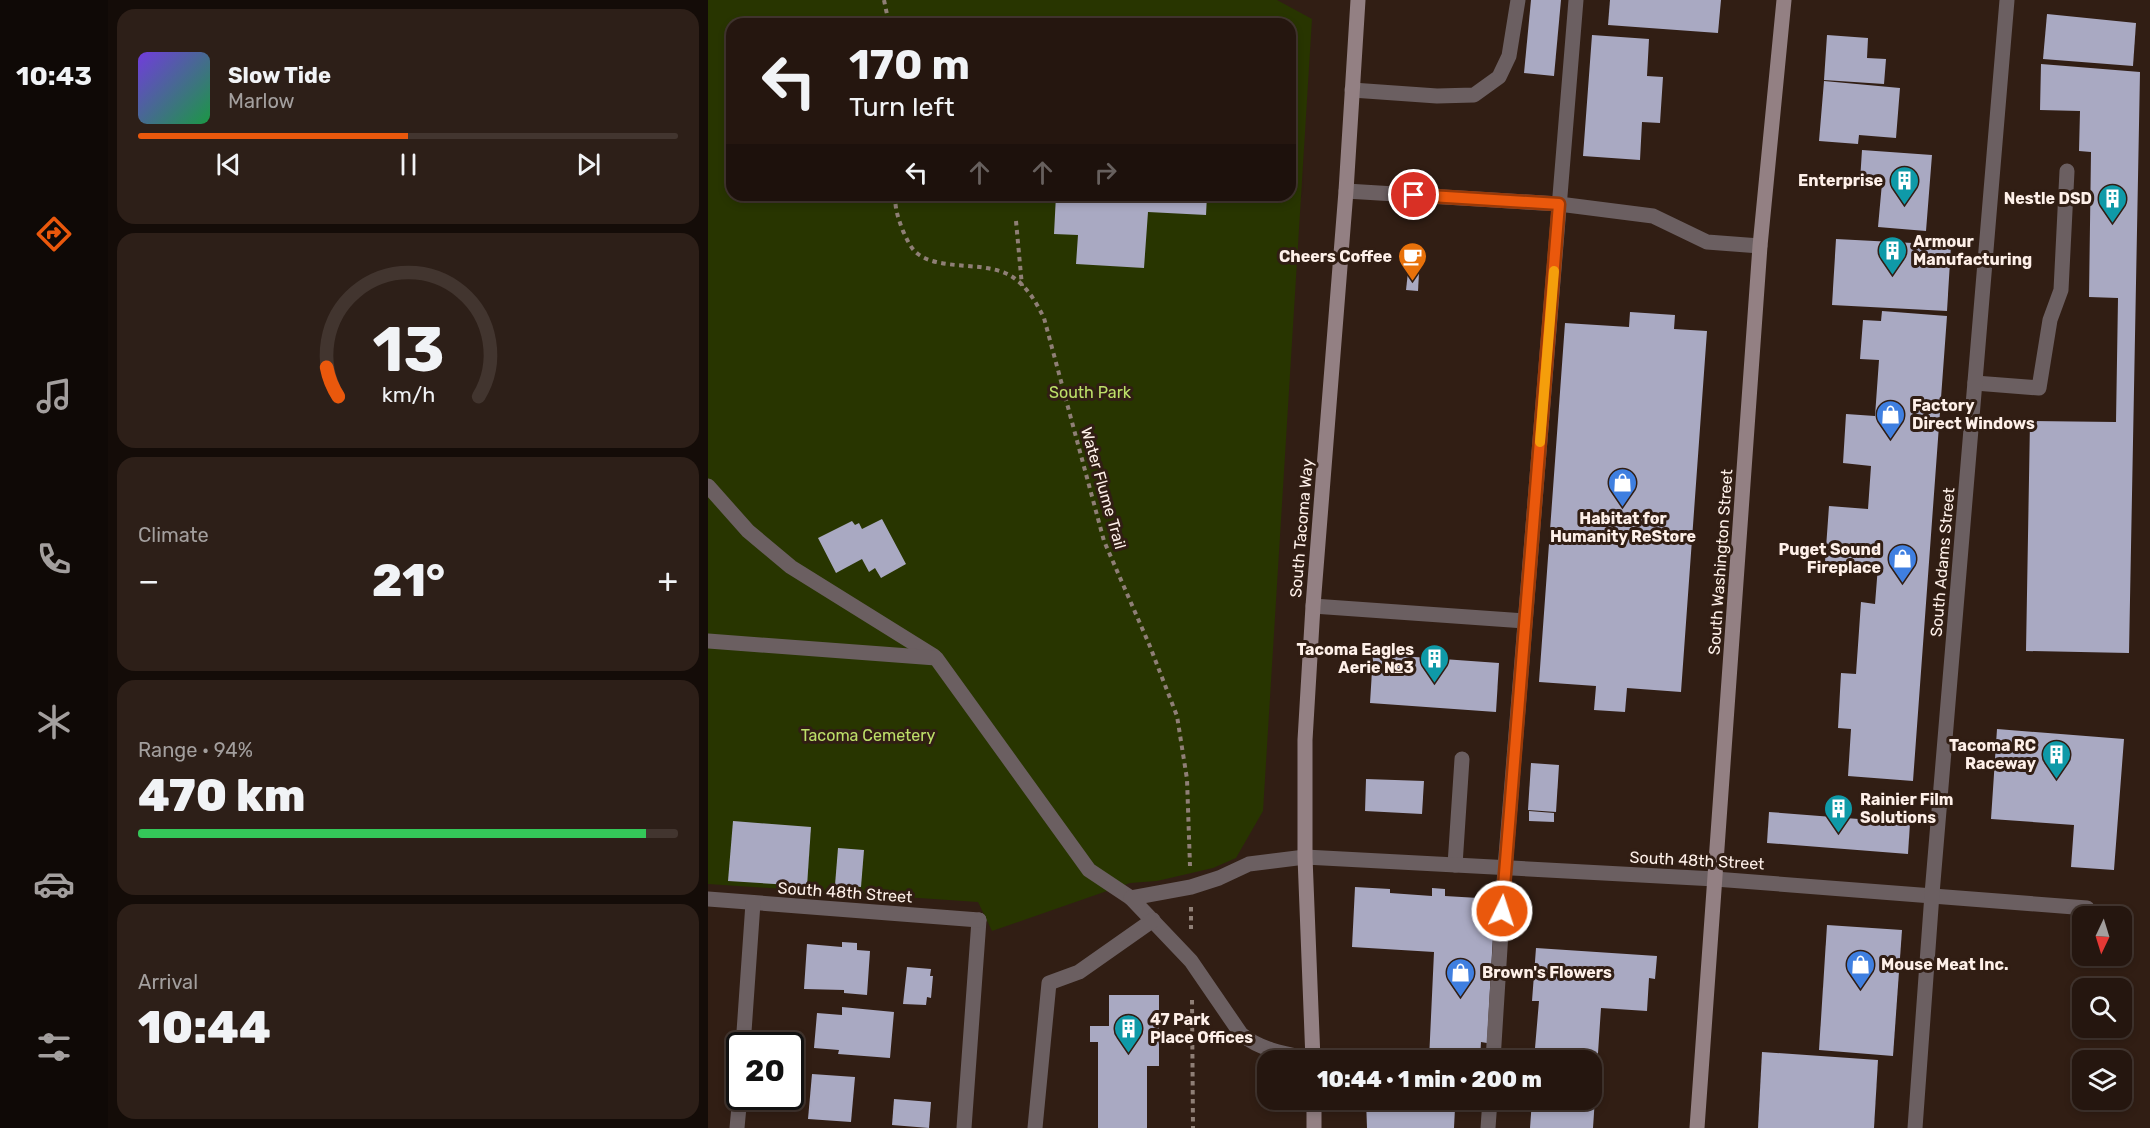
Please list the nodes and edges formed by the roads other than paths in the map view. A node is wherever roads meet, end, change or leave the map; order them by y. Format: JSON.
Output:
{"nodes":[{"id":1,"x":1358,"y":0,"type":"edge"},
{"id":2,"x":1518,"y":0,"type":"edge"},
{"id":3,"x":1576,"y":0,"type":"edge"},
{"id":4,"x":1784,"y":0,"type":"edge"},
{"id":5,"x":2007,"y":0,"type":"edge"},
{"id":6,"x":1352,"y":90,"type":"junction"},
{"id":7,"x":2067,"y":171,"type":"dead end"},
{"id":8,"x":1346,"y":191,"type":"junction"},
{"id":9,"x":1559,"y":204,"type":"junction"},
{"id":10,"x":1760,"y":246,"type":"junction"},
{"id":11,"x":1975,"y":383,"type":"junction"},
{"id":12,"x":708,"y":486,"type":"edge"},
{"id":13,"x":1313,"y":606,"type":"junction"},
{"id":14,"x":1525,"y":621,"type":"junction"},
{"id":15,"x":708,"y":641,"type":"edge"},
{"id":16,"x":936,"y":658,"type":"junction"},
{"id":17,"x":1462,"y":759,"type":"dead end"},
{"id":18,"x":1305,"y":857,"type":"junction"},
{"id":19,"x":1455,"y":865,"type":"junction"},
{"id":20,"x":1505,"y":868,"type":"junction"},
{"id":21,"x":1715,"y":879,"type":"junction"},
{"id":22,"x":1932,"y":894,"type":"junction"},
{"id":23,"x":1131,"y":898,"type":"junction"},
{"id":24,"x":708,"y":899,"type":"edge"},
{"id":25,"x":753,"y":903,"type":"junction"},
{"id":26,"x":2072,"y":907,"type":"edge"},
{"id":27,"x":1153,"y":920,"type":"junction"},
{"id":28,"x":744,"y":1032,"type":"edge"},
{"id":29,"x":1266,"y":1050,"type":"edge"},
{"id":30,"x":1313,"y":1050,"type":"edge"},
{"id":31,"x":1494,"y":1050,"type":"edge"},
{"id":32,"x":739,"y":1110,"type":"edge"},
{"id":33,"x":1314,"y":1110,"type":"edge"},
{"id":34,"x":1489,"y":1110,"type":"edge"},
{"id":35,"x":738,"y":1128,"type":"edge"},
{"id":36,"x":964,"y":1128,"type":"edge"},
{"id":37,"x":1035,"y":1128,"type":"edge"},
{"id":38,"x":1314,"y":1128,"type":"edge"},
{"id":39,"x":1488,"y":1128,"type":"edge"},
{"id":40,"x":1697,"y":1128,"type":"edge"},
{"id":41,"x":1915,"y":1128,"type":"edge"}],
"edges":[{"from":1,"to":6,"type":"street","name":"South Tacoma Way"},
{"from":2,"to":6,"type":"street"},
{"from":3,"to":9,"type":"street"},
{"from":4,"to":10,"type":"street","name":"South Washington Street"},
{"from":5,"to":11,"type":"street","name":"South Adams Street"},
{"from":6,"to":8,"type":"street","name":"South Tacoma Way"},
{"from":7,"to":11,"type":"street"},
{"from":8,"to":9,"type":"street"},
{"from":8,"to":13,"type":"street","name":"South Tacoma Way"},
{"from":9,"to":10,"type":"street"},
{"from":9,"to":14,"type":"street"},
{"from":10,"to":21,"type":"street","name":"South Washington Street"},
{"from":11,"to":22,"type":"street","name":"South Adams Street"},
{"from":12,"to":16,"type":"street"},
{"from":13,"to":14,"type":"street"},
{"from":13,"to":18,"type":"street","name":"South Tacoma Way"},
{"from":14,"to":20,"type":"street"},
{"from":15,"to":16,"type":"street"},
{"from":16,"to":23,"type":"street"},
{"from":17,"to":19,"type":"street"},
{"from":18,"to":19,"type":"street","name":"South 48th Street"},
{"from":18,"to":23,"type":"street","name":"South 48th Street"},
{"from":18,"to":30,"type":"street","name":"South Tacoma Way"},
{"from":19,"to":20,"type":"street","name":"South 48th Street"},
{"from":20,"to":21,"type":"street","name":"South 48th Street"},
{"from":20,"to":31,"type":"street"},
{"from":21,"to":22,"type":"street","name":"South 48th Street"},
{"from":21,"to":40,"type":"street","name":"South Washington Street"},
{"from":22,"to":26,"type":"street","name":"South 48th Street"},
{"from":22,"to":41,"type":"street","name":"South Adams Street"},
{"from":23,"to":27,"type":"street"},
{"from":24,"to":25,"type":"street","name":"South 48th Street"},
{"from":25,"to":28,"type":"street"},
{"from":25,"to":36,"type":"street","name":"South 48th Street"},
{"from":27,"to":29,"type":"street"},
{"from":27,"to":37,"type":"street"},
{"from":32,"to":35,"type":"street"},
{"from":33,"to":38,"type":"street"},
{"from":34,"to":39,"type":"street"}]}
